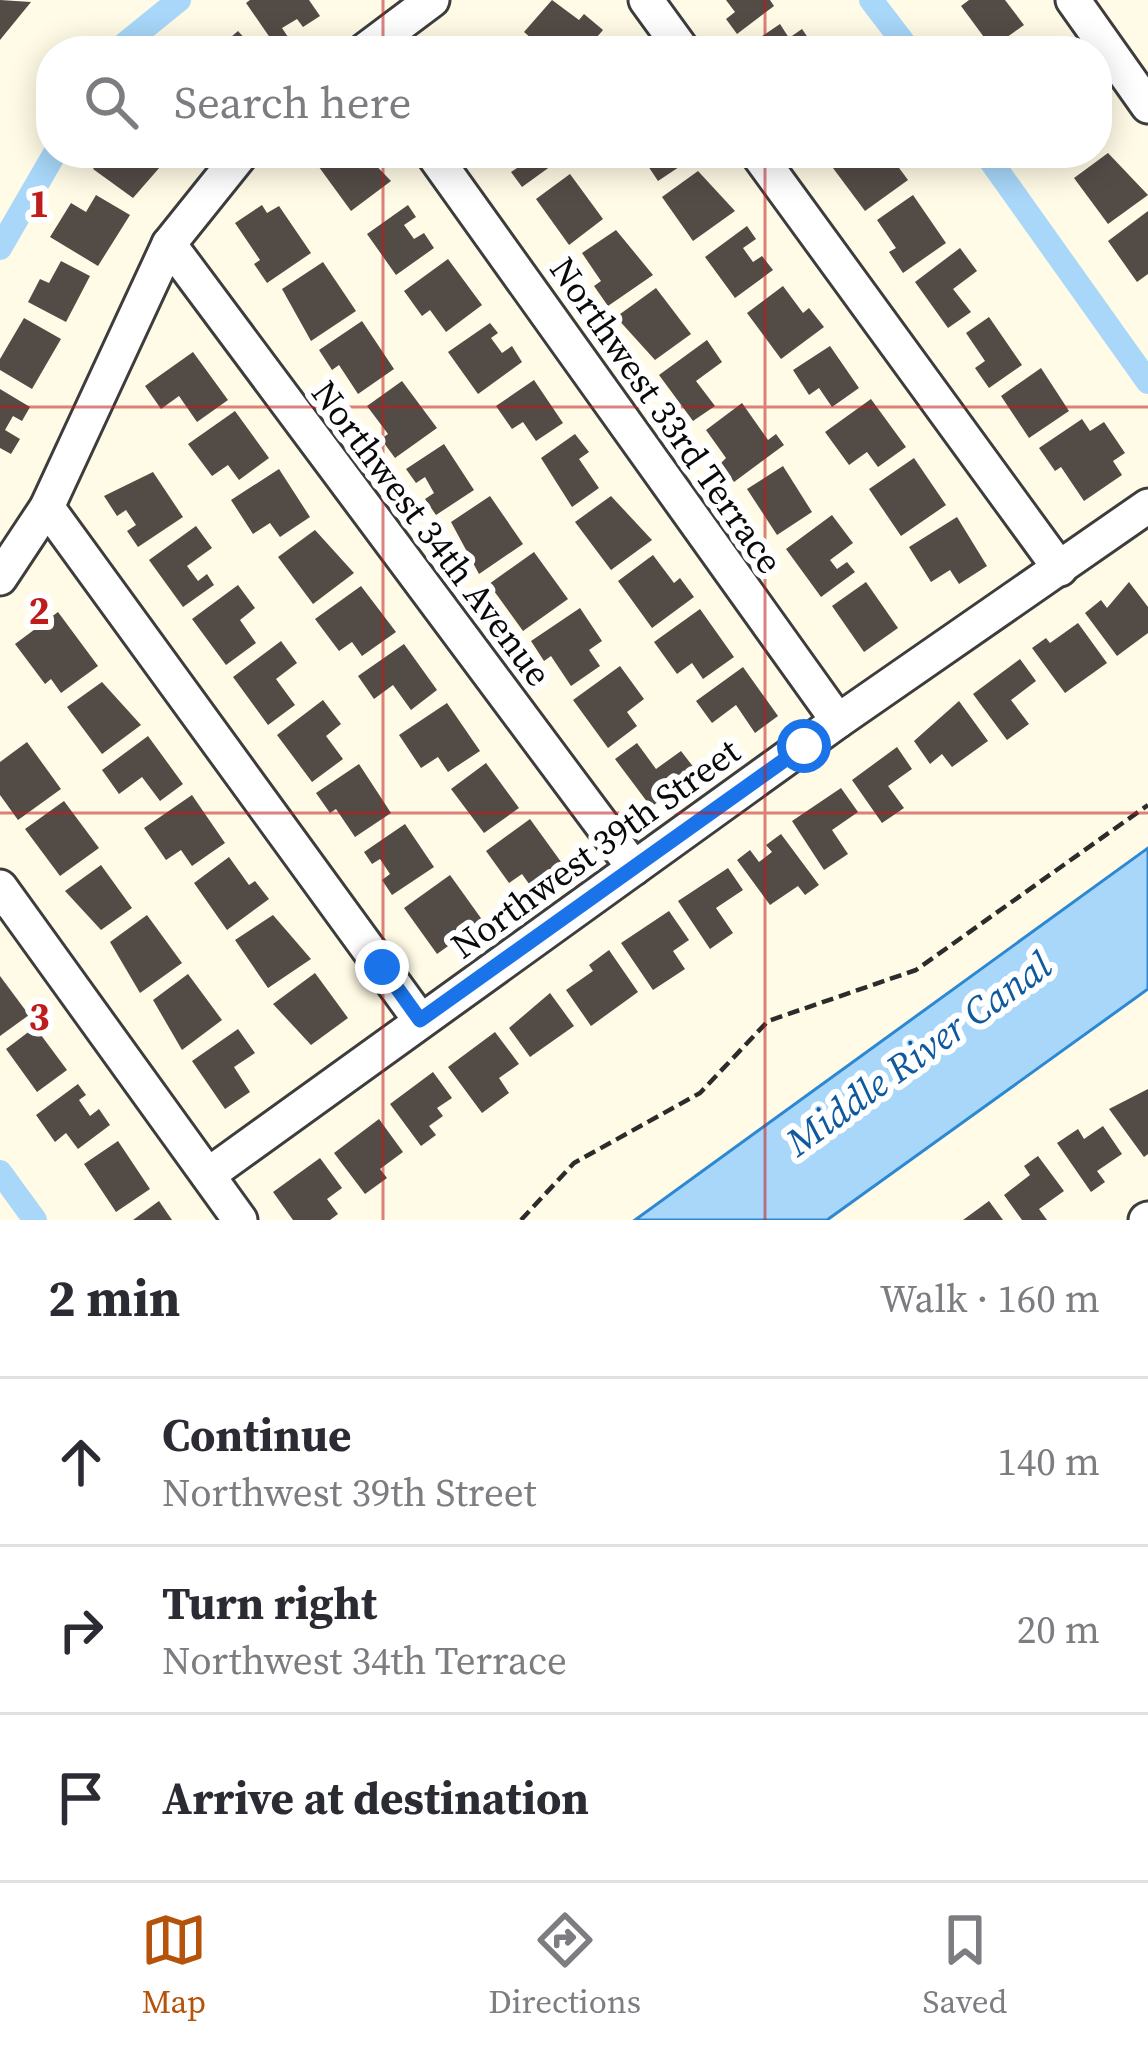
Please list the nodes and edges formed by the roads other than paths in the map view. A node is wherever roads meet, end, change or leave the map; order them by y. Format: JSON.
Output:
{"nodes":[{"id":1,"x":433,"y":0,"type":"edge"},
{"id":2,"x":646,"y":0,"type":"edge"},
{"id":3,"x":1073,"y":0,"type":"edge"},
{"id":4,"x":384,"y":36,"type":"edge"},
{"id":5,"x":672,"y":36,"type":"edge"},
{"id":6,"x":1098,"y":36,"type":"edge"},
{"id":7,"x":1112,"y":55,"type":"edge"},
{"id":8,"x":1148,"y":106,"type":"edge"},
{"id":9,"x":230,"y":168,"type":"edge"},
{"id":10,"x":443,"y":168,"type":"edge"},
{"id":11,"x":768,"y":168,"type":"edge"},
{"id":12,"x":169,"y":244,"type":"junction"},
{"id":13,"x":1148,"y":506,"type":"edge"},
{"id":14,"x":47,"y":507,"type":"junction"},
{"id":15,"x":1060,"y":569,"type":"junction"},
{"id":16,"x":0,"y":578,"type":"edge"},
{"id":17,"x":838,"y":721,"type":"junction"},
{"id":18,"x":634,"y":868,"type":"junction"},
{"id":19,"x":0,"y":887,"type":"edge"},
{"id":20,"x":420,"y":1020,"type":"junction"},
{"id":21,"x":208,"y":1175,"type":"junction"},
{"id":22,"x":240,"y":1220,"type":"edge"}],
"edges":[{"from":1,"to":4,"type":"street"},
{"from":2,"to":5,"type":"street"},
{"from":3,"to":6,"type":"street"},
{"from":7,"to":8,"type":"street"},
{"from":9,"to":12,"type":"street"},
{"from":10,"to":17,"type":"street","name":"Northwest 33rd Terrace"},
{"from":11,"to":15,"type":"street"},
{"from":12,"to":14,"type":"street"},
{"from":12,"to":18,"type":"street","name":"Northwest 34th Avenue"},
{"from":13,"to":15,"type":"street","name":"Northwest 39th Street"},
{"from":14,"to":16,"type":"street"},
{"from":14,"to":20,"type":"street"},
{"from":15,"to":17,"type":"street","name":"Northwest 39th Street"},
{"from":17,"to":18,"type":"street","name":"Northwest 39th Street"},
{"from":18,"to":20,"type":"street","name":"Northwest 39th Street"},
{"from":19,"to":21,"type":"street"},
{"from":20,"to":21,"type":"street","name":"Northwest 39th Street"},
{"from":21,"to":22,"type":"street"}]}
